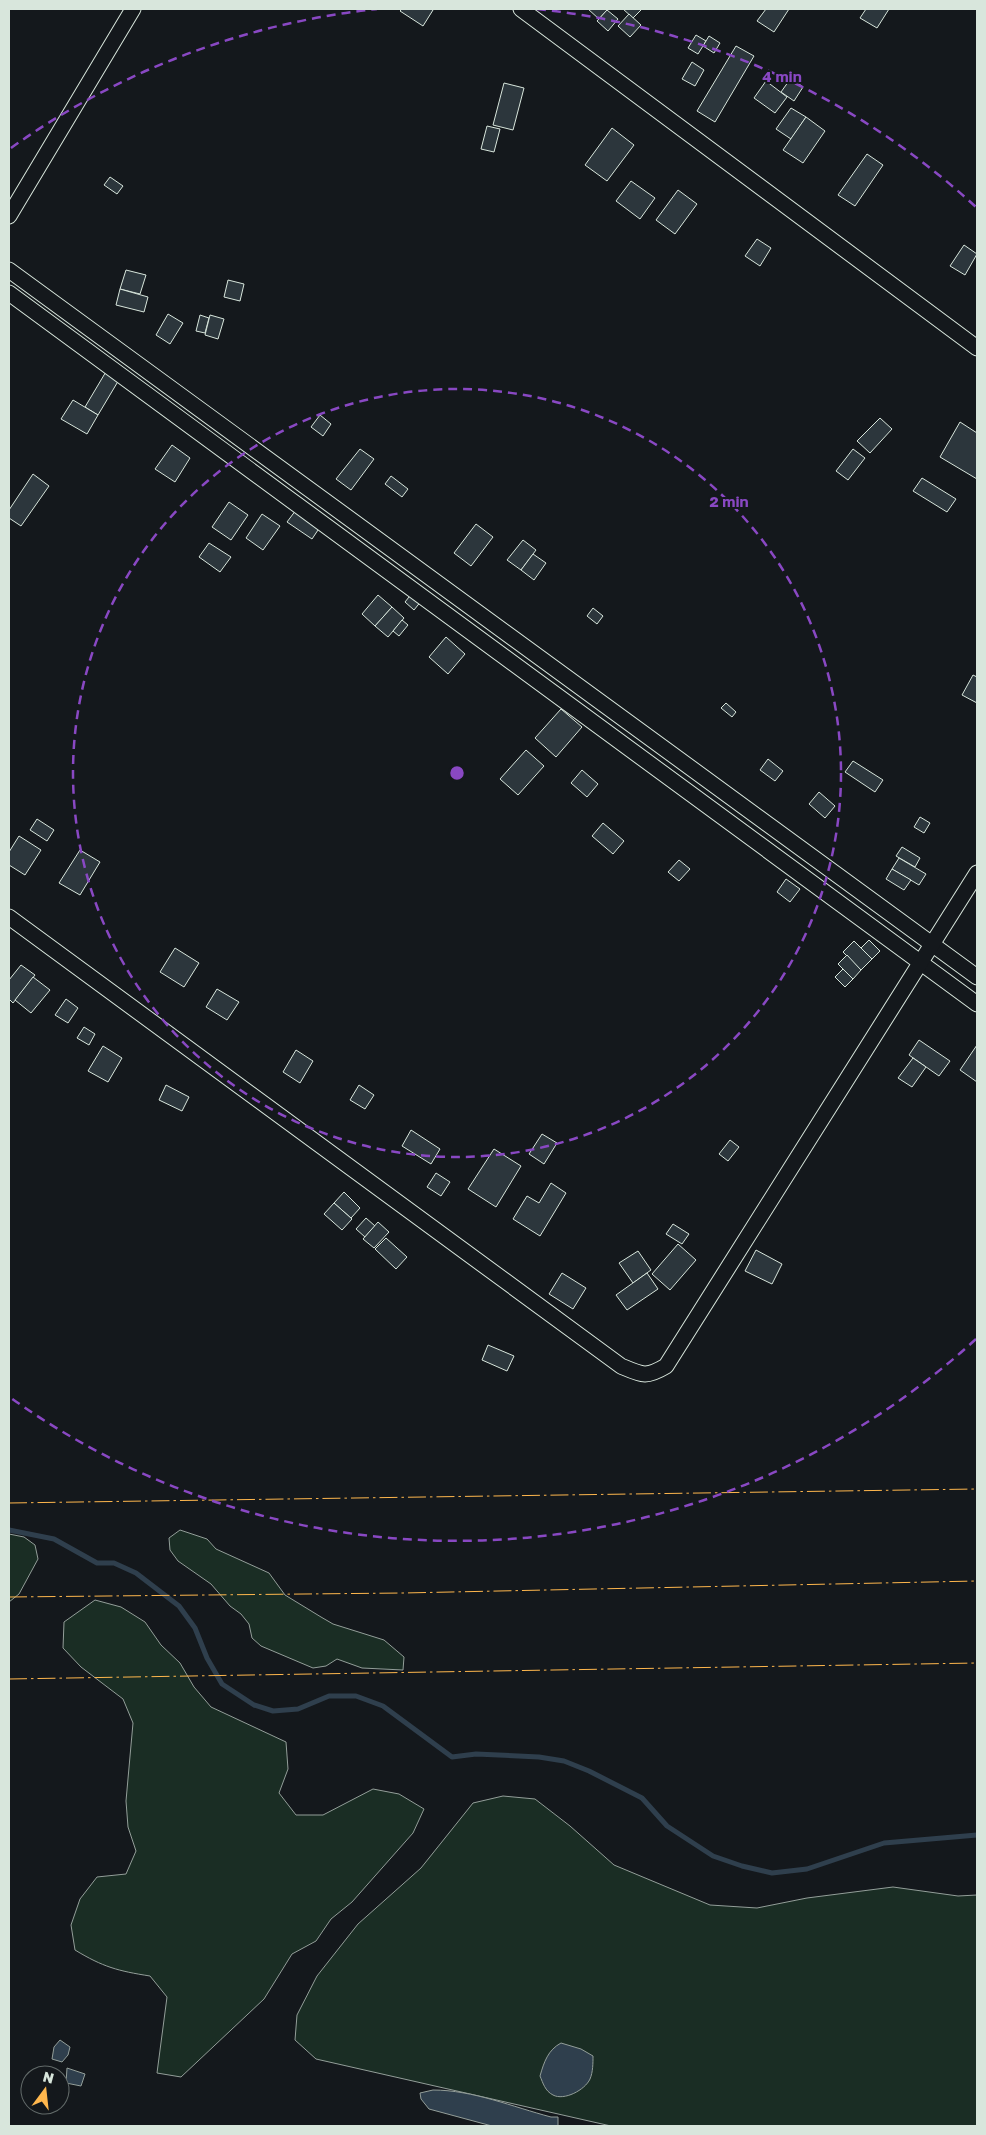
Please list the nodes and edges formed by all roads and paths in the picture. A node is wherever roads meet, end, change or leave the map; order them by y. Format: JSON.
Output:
{"nodes":[{"id":1,"x":133,"y":9,"type":"edge"},
{"id":2,"x":521,"y":9,"type":"edge"},
{"id":3,"x":9,"y":216,"type":"edge"},
{"id":4,"x":9,"y":270,"type":"edge"},
{"id":5,"x":9,"y":294,"type":"edge"},
{"id":6,"x":977,"y":348,"type":"edge"},
{"id":7,"x":977,"y":873,"type":"edge"},
{"id":8,"x":9,"y":917,"type":"edge"},
{"id":9,"x":933,"y":944,"type":"junction"},
{"id":10,"x":920,"y":962,"type":"junction"},
{"id":11,"x":977,"y":977,"type":"edge"},
{"id":12,"x":977,"y":1004,"type":"edge"}],
"edges":[{"from":1,"to":3,"type":"street"},
{"from":2,"to":6,"type":"street"},
{"from":4,"to":9,"type":"street"},
{"from":5,"to":10,"type":"street"},
{"from":7,"to":9,"type":"street"},
{"from":8,"to":10,"type":"street"},
{"from":9,"to":10,"type":"street"},
{"from":9,"to":11,"type":"street"},
{"from":10,"to":12,"type":"street"}]}
